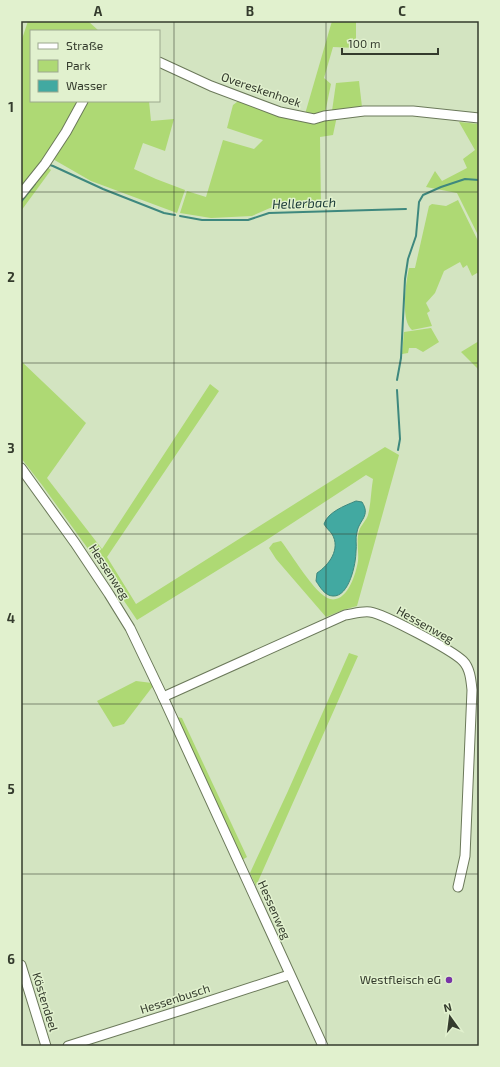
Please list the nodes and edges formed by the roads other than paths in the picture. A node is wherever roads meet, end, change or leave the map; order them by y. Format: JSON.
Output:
{"nodes":[{"id":1,"x":160,"y":62,"type":"edge"},
{"id":2,"x":81,"y":102,"type":"edge"},
{"id":3,"x":479,"y":118,"type":"edge"},
{"id":4,"x":21,"y":194,"type":"edge"},
{"id":5,"x":22,"y":471,"type":"edge"},
{"id":6,"x":163,"y":697,"type":"junction"},
{"id":7,"x":458,"y":887,"type":"dead end"},
{"id":8,"x":21,"y":965,"type":"edge"},
{"id":9,"x":290,"y":974,"type":"junction"},
{"id":10,"x":46,"y":1046,"type":"edge"},
{"id":11,"x":68,"y":1046,"type":"edge"},
{"id":12,"x":323,"y":1046,"type":"edge"}],
"edges":[{"from":1,"to":3,"type":"street","name":"Overeskenhoek"},
{"from":2,"to":4,"type":"street"},
{"from":5,"to":6,"type":"street","name":"Hessenweg"},
{"from":6,"to":7,"type":"street","name":"Hessenweg"},
{"from":6,"to":9,"type":"street","name":"Hessenweg"},
{"from":8,"to":10,"type":"street","name":"Köstendeel"},
{"from":9,"to":11,"type":"street","name":"Hessenbusch"},
{"from":9,"to":12,"type":"street","name":"Hessenweg"}]}
